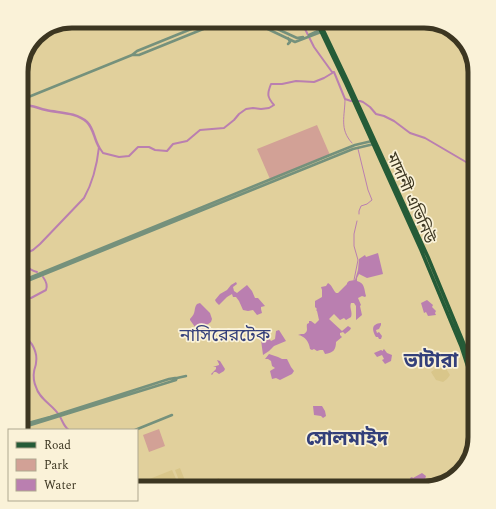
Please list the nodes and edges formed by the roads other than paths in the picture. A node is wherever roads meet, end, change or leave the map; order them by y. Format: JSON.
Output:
{"nodes":[{"id":1,"x":193,"y":28,"type":"edge"},
{"id":2,"x":206,"y":28,"type":"edge"},
{"id":3,"x":266,"y":28,"type":"edge"},
{"id":4,"x":275,"y":28,"type":"edge"},
{"id":5,"x":319,"y":28,"type":"edge"},
{"id":6,"x":322,"y":28,"type":"edge"},
{"id":7,"x":320,"y":31,"type":"junction"},
{"id":8,"x":288,"y":38,"type":"junction"},
{"id":9,"x":302,"y":38,"type":"junction"},
{"id":10,"x":288,"y":44,"type":"dead end"},
{"id":11,"x":132,"y":55,"type":"junction"},
{"id":12,"x":347,"y":83,"type":"junction"},
{"id":13,"x":28,"y":97,"type":"edge"},
{"id":14,"x":374,"y":143,"type":"junction"},
{"id":15,"x":28,"y":278,"type":"edge"},
{"id":16,"x":454,"y":326,"type":"junction"},
{"id":17,"x":468,"y":357,"type":"edge"},
{"id":18,"x":468,"y":368,"type":"edge"},
{"id":19,"x":186,"y":376,"type":"dead end"},
{"id":20,"x":172,"y":415,"type":"dead end"},
{"id":21,"x":28,"y":424,"type":"edge"},
{"id":22,"x":137,"y":429,"type":"edge"}],
"edges":[{"from":1,"to":11,"type":"street"},
{"from":2,"to":11,"type":"street"},
{"from":3,"to":8,"type":"street"},
{"from":4,"to":9,"type":"street"},
{"from":5,"to":7,"type":"main road"},
{"from":6,"to":12,"type":"main road"},
{"from":7,"to":9,"type":"street"},
{"from":7,"to":12,"type":"main road"},
{"from":8,"to":9,"type":"street"},
{"from":8,"to":10,"type":"street"},
{"from":11,"to":13,"type":"street"},
{"from":12,"to":14,"type":"main road","name":"মাদানী এভিনিউ"},
{"from":14,"to":15,"type":"street"},
{"from":14,"to":16,"type":"main road","name":"মাদানী এভিনিউ"},
{"from":16,"to":17,"type":"main road","name":"মাদানী এভিনিউ"},
{"from":16,"to":18,"type":"main road","name":"মাদানী এভিনিউ"},
{"from":19,"to":21,"type":"street"},
{"from":20,"to":22,"type":"street"}]}
